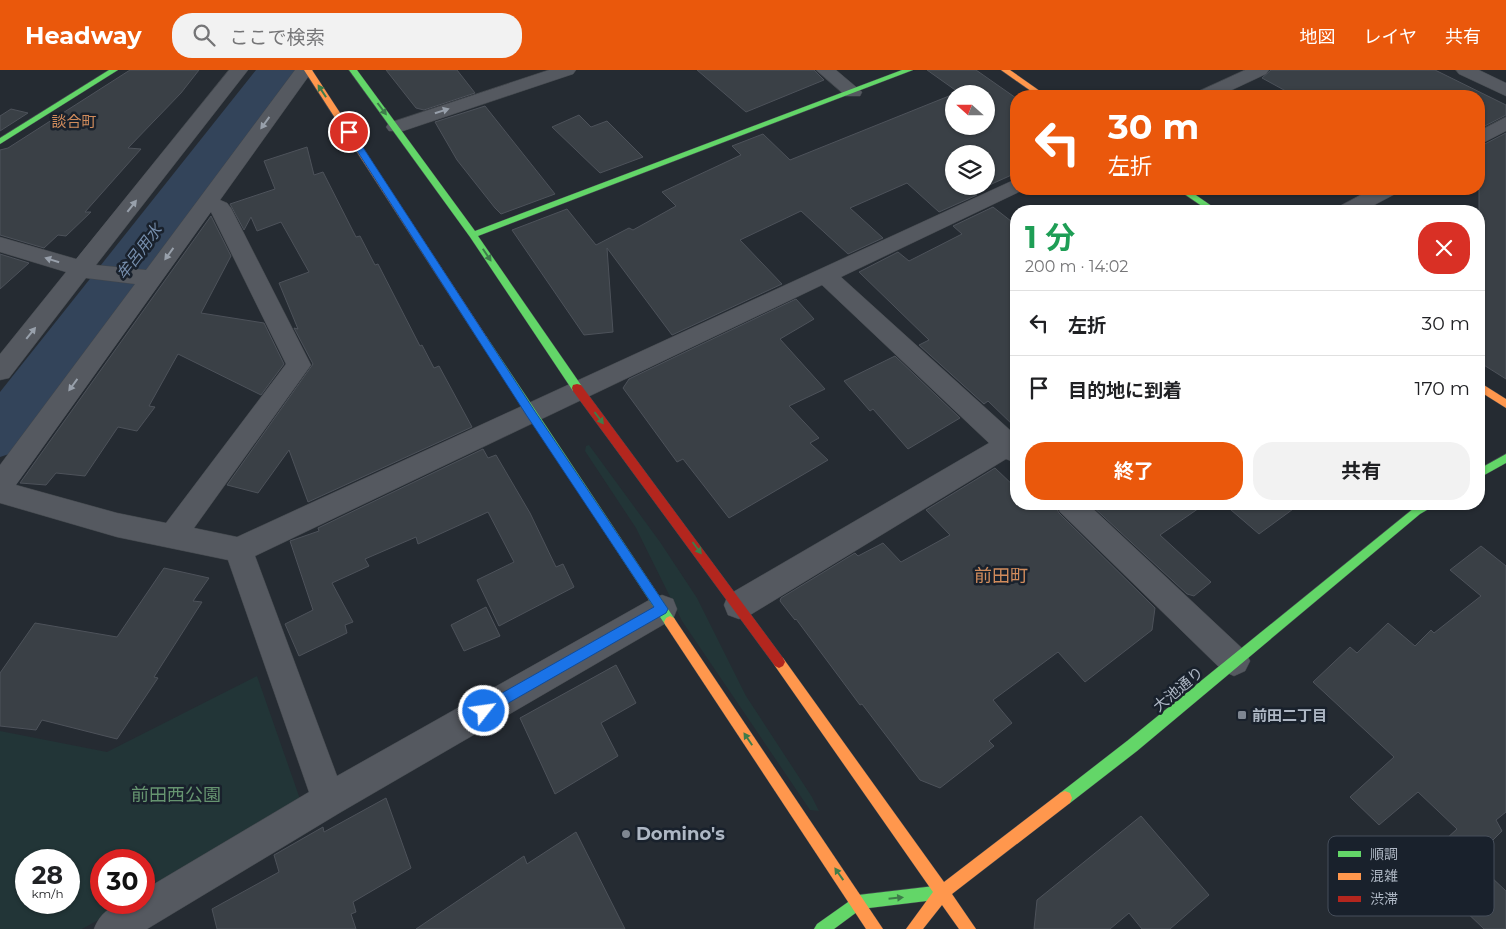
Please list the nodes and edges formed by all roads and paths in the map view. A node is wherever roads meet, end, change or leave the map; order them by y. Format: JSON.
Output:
{"nodes":[{"id":1,"x":114,"y":70,"type":"edge"},
{"id":2,"x":240,"y":70,"type":"edge"},
{"id":3,"x":304,"y":70,"type":"edge"},
{"id":4,"x":308,"y":70,"type":"edge"},
{"id":5,"x":353,"y":70,"type":"edge"},
{"id":6,"x":567,"y":70,"type":"edge"},
{"id":7,"x":825,"y":70,"type":"edge"},
{"id":8,"x":909,"y":70,"type":"edge"},
{"id":9,"x":1005,"y":70,"type":"edge"},
{"id":10,"x":1260,"y":70,"type":"edge"},
{"id":11,"x":1465,"y":70,"type":"edge"},
{"id":12,"x":1034,"y":90,"type":"edge"},
{"id":13,"x":1217,"y":90,"type":"edge"},
{"id":14,"x":1506,"y":90,"type":"edge"},
{"id":15,"x":853,"y":92,"type":"junction"},
{"id":16,"x":1506,"y":123,"type":"edge"},
{"id":17,"x":396,"y":127,"type":"junction"},
{"id":18,"x":1485,"y":135,"type":"edge"},
{"id":19,"x":0,"y":142,"type":"edge"},
{"id":20,"x":1010,"y":188,"type":"edge"},
{"id":21,"x":1190,"y":195,"type":"edge"},
{"id":22,"x":1372,"y":195,"type":"edge"},
{"id":23,"x":207,"y":202,"type":"junction"},
{"id":24,"x":1206,"y":205,"type":"edge"},
{"id":25,"x":1356,"y":205,"type":"edge"},
{"id":26,"x":473,"y":235,"type":"junction"},
{"id":27,"x":0,"y":244,"type":"edge"},
{"id":28,"x":90,"y":272,"type":"junction"},
{"id":29,"x":825,"y":275,"type":"junction"},
{"id":30,"x":143,"y":278,"type":"junction"},
{"id":31,"x":0,"y":371,"type":"edge"},
{"id":32,"x":578,"y":390,"type":"junction"},
{"id":33,"x":1485,"y":390,"type":"edge"},
{"id":34,"x":1506,"y":404,"type":"edge"},
{"id":35,"x":531,"y":413,"type":"junction"},
{"id":36,"x":1010,"y":442,"type":"edge"},
{"id":37,"x":1010,"y":448,"type":"edge"},
{"id":38,"x":1506,"y":458,"type":"edge"},
{"id":39,"x":1485,"y":470,"type":"edge"},
{"id":40,"x":0,"y":486,"type":"edge"},
{"id":41,"x":0,"y":492,"type":"edge"},
{"id":42,"x":1076,"y":510,"type":"edge"},
{"id":43,"x":1418,"y":510,"type":"edge"},
{"id":44,"x":172,"y":536,"type":"junction"},
{"id":45,"x":239,"y":550,"type":"junction"},
{"id":46,"x":739,"y":605,"type":"junction"},
{"id":47,"x":662,"y":609,"type":"junction"},
{"id":48,"x":1234,"y":661,"type":"junction"},
{"id":49,"x":329,"y":800,"type":"junction"},
{"id":50,"x":943,"y":892,"type":"junction"},
{"id":51,"x":858,"y":902,"type":"junction"},
{"id":52,"x":112,"y":929,"type":"edge"},
{"id":53,"x":822,"y":929,"type":"edge"},
{"id":54,"x":875,"y":929,"type":"edge"},
{"id":55,"x":914,"y":929,"type":"edge"},
{"id":56,"x":968,"y":929,"type":"edge"}],
"edges":[{"from":1,"to":19,"type":"street"},
{"from":28,"to":2,"type":"street","one_way":true},
{"from":3,"to":23,"type":"street","one_way":true},
{"from":35,"to":4,"type":"street","one_way":true},
{"from":5,"to":17,"type":"street","one_way":true},
{"from":17,"to":6,"type":"street","one_way":true},
{"from":7,"to":15,"type":"street"},
{"from":8,"to":15,"type":"street"},
{"from":9,"to":12,"type":"street"},
{"from":10,"to":13,"type":"street"},
{"from":11,"to":14,"type":"street"},
{"from":15,"to":26,"type":"street"},
{"from":16,"to":18,"type":"street"},
{"from":17,"to":26,"type":"street"},
{"from":20,"to":29,"type":"street"},
{"from":21,"to":24,"type":"street"},
{"from":22,"to":25,"type":"street"},
{"from":23,"to":30,"type":"street","one_way":true},
{"from":23,"to":44,"type":"street"},
{"from":26,"to":32,"type":"street","one_way":true},
{"from":28,"to":27,"type":"street","one_way":true},
{"from":28,"to":30,"type":"street"},
{"from":31,"to":28,"type":"street","one_way":true},
{"from":29,"to":32,"type":"street"},
{"from":29,"to":36,"type":"street"},
{"from":30,"to":40,"type":"street","one_way":true},
{"from":32,"to":35,"type":"street"},
{"from":32,"to":46,"type":"street","one_way":true},
{"from":33,"to":34,"type":"street"},
{"from":35,"to":45,"type":"street"},
{"from":35,"to":47,"type":"street"},
{"from":37,"to":46,"type":"street"},
{"from":38,"to":39,"type":"street"},
{"from":41,"to":44,"type":"street"},
{"from":42,"to":48,"type":"street"},
{"from":43,"to":48,"type":"street","name":"大池通り"},
{"from":44,"to":45,"type":"street"},
{"from":45,"to":49,"type":"street"},
{"from":46,"to":50,"type":"street"},
{"from":47,"to":49,"type":"street"},
{"from":51,"to":47,"type":"street","one_way":true},
{"from":48,"to":50,"type":"street","name":"大池通り"},
{"from":49,"to":52,"type":"street"},
{"from":51,"to":50,"type":"street","one_way":true},
{"from":50,"to":55,"type":"street","name":"大池通り"},
{"from":50,"to":56,"type":"street"},
{"from":51,"to":53,"type":"street"},
{"from":51,"to":54,"type":"street"}]}
